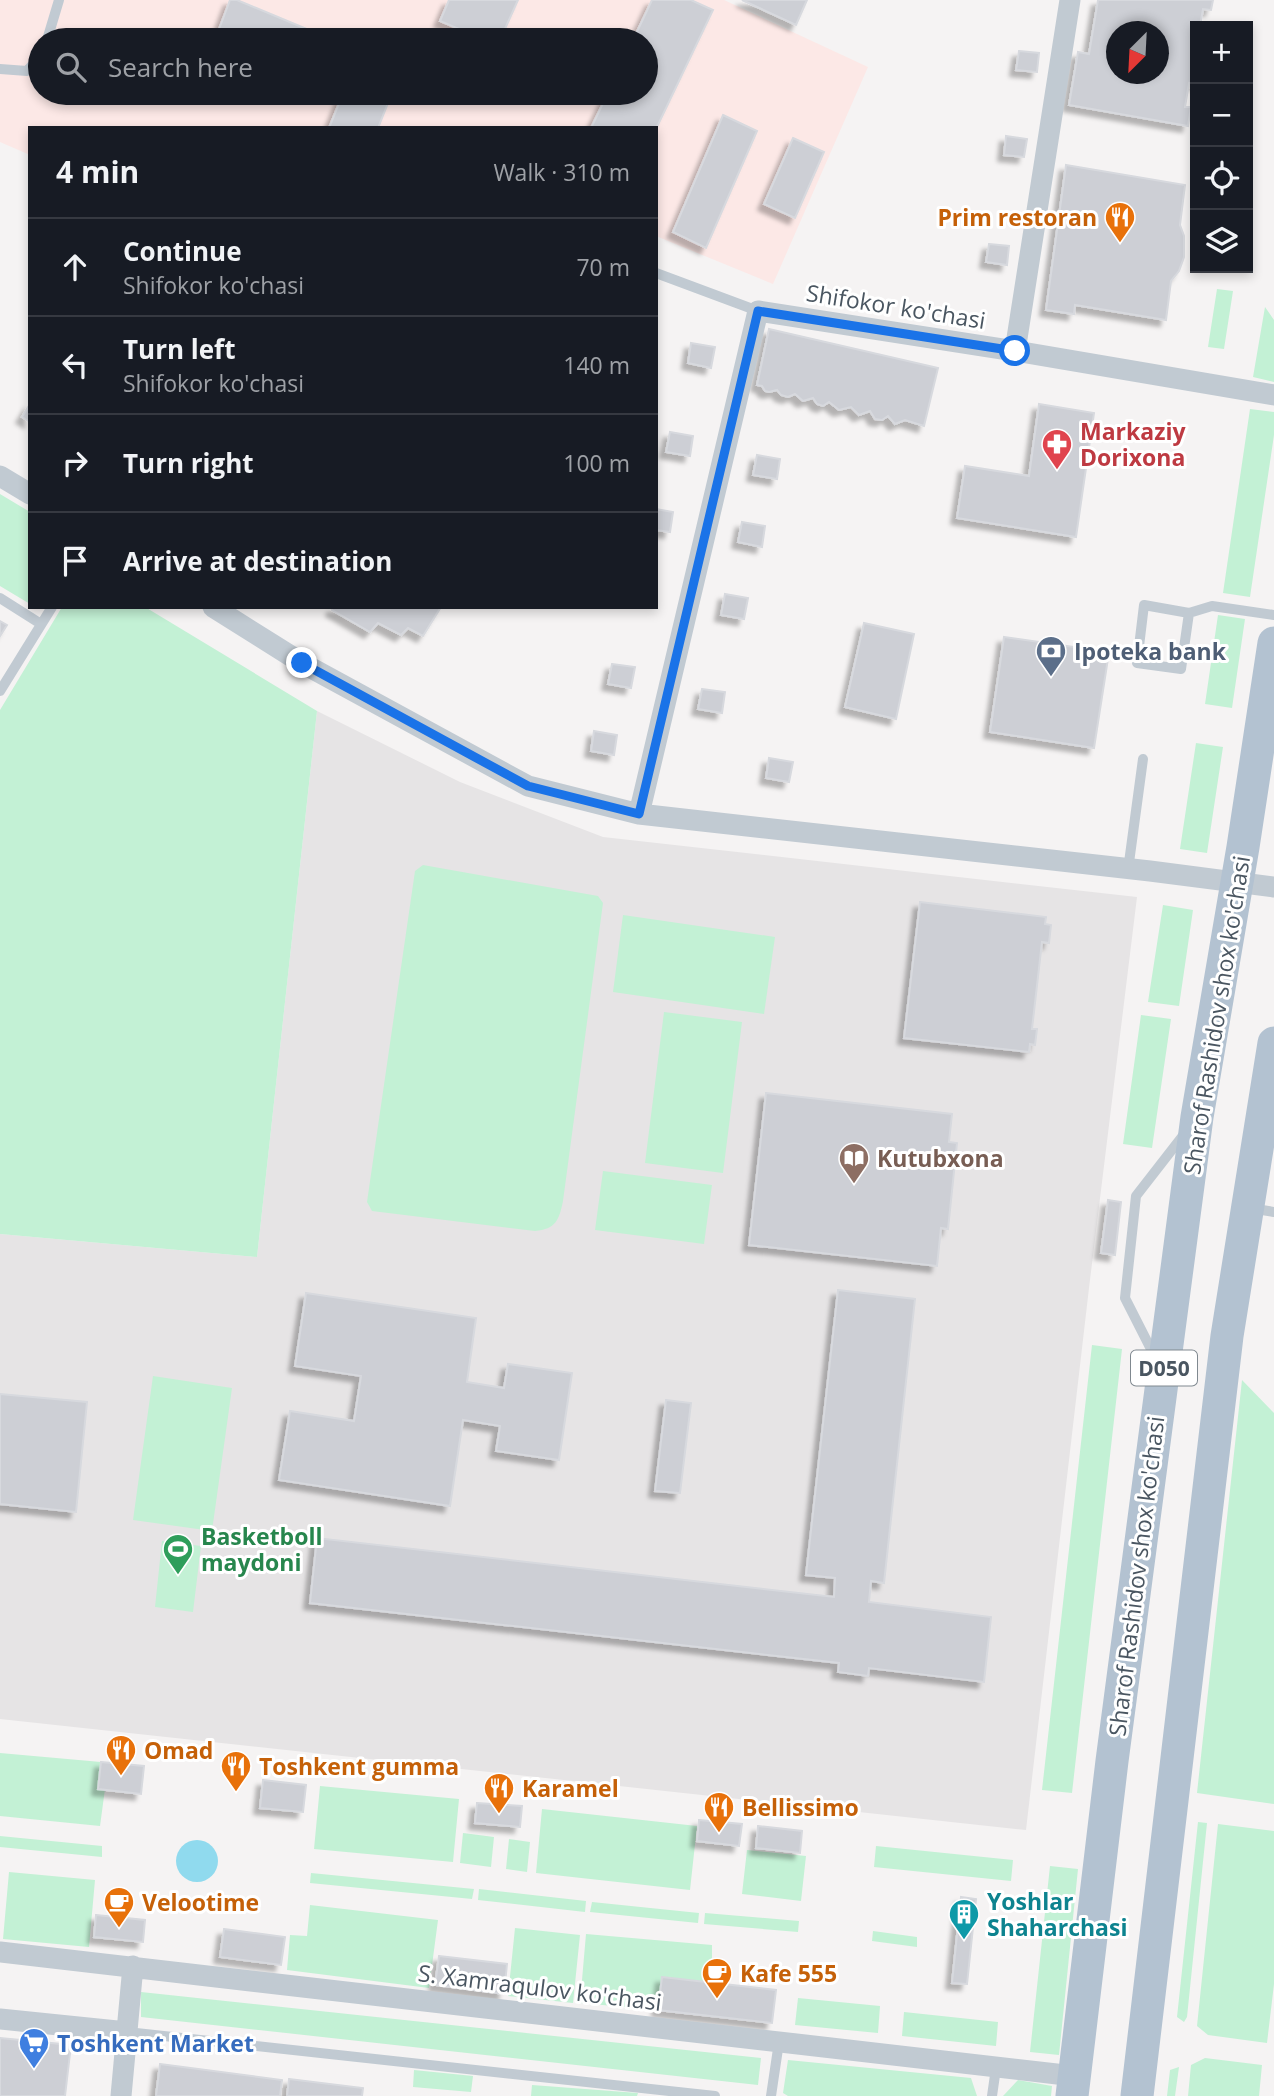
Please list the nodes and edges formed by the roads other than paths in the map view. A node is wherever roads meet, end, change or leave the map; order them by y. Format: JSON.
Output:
{"nodes":[{"id":1,"x":59,"y":0,"type":"edge"},
{"id":2,"x":1070,"y":0,"type":"edge"},
{"id":3,"x":51,"y":28,"type":"edge"},
{"id":4,"x":0,"y":69,"type":"edge"},
{"id":5,"x":28,"y":70,"type":"edge"},
{"id":6,"x":658,"y":274,"type":"edge"},
{"id":7,"x":758,"y":311,"type":"junction"},
{"id":8,"x":1015,"y":351,"type":"junction"},
{"id":9,"x":1274,"y":395,"type":"edge"},
{"id":10,"x":0,"y":476,"type":"edge"},
{"id":11,"x":28,"y":493,"type":"edge"},
{"id":12,"x":0,"y":598,"type":"edge"},
{"id":13,"x":51,"y":609,"type":"edge"},
{"id":14,"x":216,"y":609,"type":"edge"},
{"id":15,"x":1189,"y":613,"type":"junction"},
{"id":16,"x":1274,"y":615,"type":"edge"},
{"id":17,"x":41,"y":624,"type":"junction"},
{"id":18,"x":1274,"y":643,"type":"edge"},
{"id":19,"x":0,"y":691,"type":"edge"},
{"id":20,"x":1143,"y":759,"type":"dead end"},
{"id":21,"x":639,"y":814,"type":"junction"},
{"id":22,"x":1128,"y":870,"type":"junction"},
{"id":23,"x":1236,"y":881,"type":"junction"},
{"id":24,"x":1274,"y":887,"type":"edge"},
{"id":25,"x":1274,"y":1043,"type":"edge"},
{"id":26,"x":1197,"y":1117,"type":"junction"},
{"id":27,"x":1267,"y":1121,"type":"edge"},
{"id":28,"x":1260,"y":1210,"type":"edge"},
{"id":29,"x":1163,"y":1373,"type":"junction"},
{"id":30,"x":0,"y":1952,"type":"edge"},
{"id":31,"x":133,"y":1966,"type":"junction"},
{"id":32,"x":0,"y":2019,"type":"edge"},
{"id":33,"x":127,"y":2032,"type":"junction"},
{"id":34,"x":779,"y":2042,"type":"junction"},
{"id":35,"x":996,"y":2068,"type":"junction"},
{"id":36,"x":1073,"y":2086,"type":"edge"},
{"id":37,"x":121,"y":2096,"type":"edge"},
{"id":38,"x":715,"y":2096,"type":"edge"},
{"id":39,"x":772,"y":2096,"type":"edge"},
{"id":40,"x":992,"y":2096,"type":"edge"},
{"id":41,"x":1137,"y":2096,"type":"edge"}],
"edges":[{"from":1,"to":3,"type":"lane"},
{"from":2,"to":8,"type":"street"},
{"from":4,"to":5,"type":"lane"},
{"from":6,"to":7,"type":"lane","name":"Shifokor ko'chasi"},
{"from":7,"to":8,"type":"street","name":"Shifokor ko'chasi"},
{"from":7,"to":21,"type":"street"},
{"from":8,"to":9,"type":"street","name":"Shifokor ko'chasi"},
{"from":10,"to":11,"type":"street"},
{"from":12,"to":17,"type":"lane"},
{"from":13,"to":17,"type":"lane"},
{"from":14,"to":21,"type":"street"},
{"from":15,"to":15,"type":"lane"},
{"from":15,"to":16,"type":"lane"},
{"from":17,"to":19,"type":"lane"},
{"from":18,"to":23,"type":"main road","name":"Sharof Rashidov shox ko'chasi","number":"D050"},
{"from":20,"to":22,"type":"lane"},
{"from":21,"to":22,"type":"street"},
{"from":22,"to":23,"type":"street"},
{"from":23,"to":24,"type":"street"},
{"from":23,"to":26,"type":"main road","name":"Sharof Rashidov shox ko'chasi","number":"D050"},
{"from":25,"to":27,"type":"main road","number":"D050"},
{"from":26,"to":29,"type":"main road","name":"Sharof Rashidov shox ko'chasi","number":"D050"},
{"from":26,"to":29,"type":"lane"},
{"from":27,"to":28,"type":"main road","number":"D050"},
{"from":28,"to":41,"type":"main road","number":"D050"},
{"from":29,"to":36,"type":"main road","name":"Sharof Rashidov shox ko'chasi","number":"D050"},
{"from":30,"to":31,"type":"street","name":"S. Xamraqulov ko'chasi"},
{"from":31,"to":33,"type":"street"},
{"from":31,"to":34,"type":"street","name":"S. Xamraqulov ko'chasi"},
{"from":32,"to":33,"type":"street"},
{"from":33,"to":37,"type":"street"},
{"from":33,"to":38,"type":"lane"},
{"from":34,"to":35,"type":"street","name":"S. Xamraqulov ko'chasi"},
{"from":34,"to":39,"type":"lane"},
{"from":35,"to":36,"type":"street","name":"S. Xamraqulov ko'chasi"},
{"from":35,"to":40,"type":"lane"}]}
